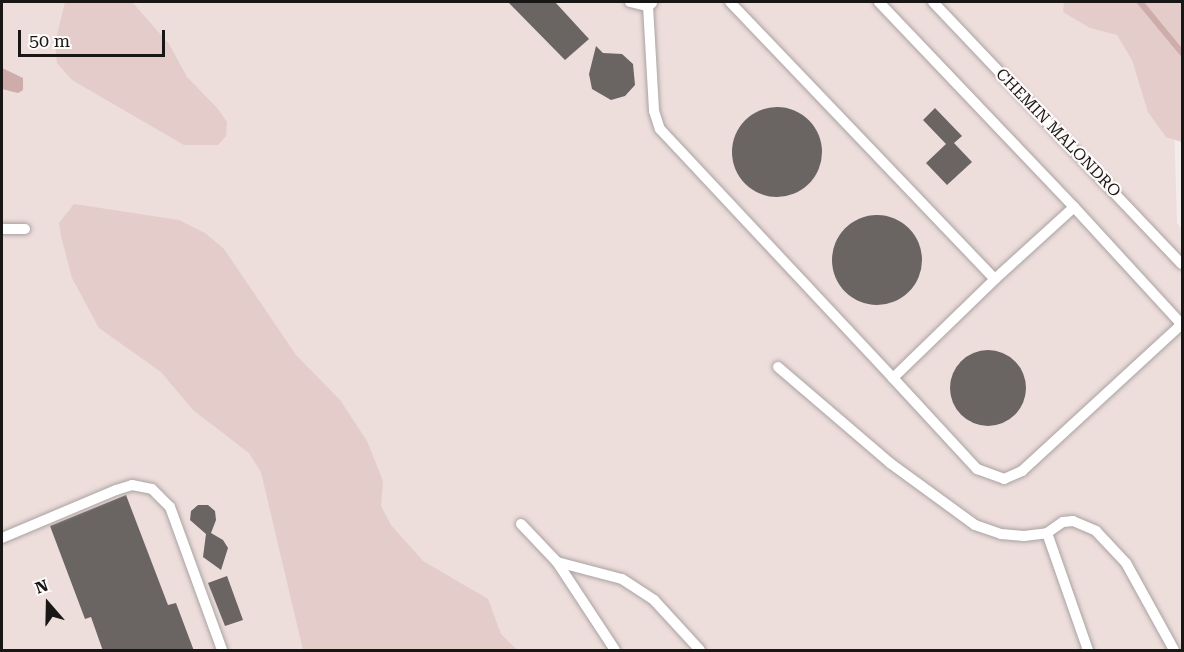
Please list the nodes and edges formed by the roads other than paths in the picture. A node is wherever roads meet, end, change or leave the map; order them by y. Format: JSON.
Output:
{"nodes":[{"id":1,"x":630,"y":2,"type":"edge"},
{"id":2,"x":730,"y":2,"type":"edge"},
{"id":3,"x":879,"y":2,"type":"edge"},
{"id":4,"x":933,"y":2,"type":"edge"},
{"id":5,"x":651,"y":4,"type":"edge"},
{"id":6,"x":1074,"y":207,"type":"junction"},
{"id":7,"x":2,"y":229,"type":"edge"},
{"id":8,"x":25,"y":229,"type":"dead end"},
{"id":9,"x":1182,"y":264,"type":"edge"},
{"id":10,"x":995,"y":279,"type":"junction"},
{"id":11,"x":1182,"y":324,"type":"edge"},
{"id":12,"x":778,"y":367,"type":"dead end"},
{"id":13,"x":893,"y":378,"type":"junction"},
{"id":14,"x":521,"y":524,"type":"dead end"},
{"id":15,"x":1047,"y":533,"type":"junction"},
{"id":16,"x":2,"y":538,"type":"edge"},
{"id":17,"x":557,"y":562,"type":"junction"},
{"id":18,"x":222,"y":651,"type":"edge"},
{"id":19,"x":615,"y":651,"type":"edge"},
{"id":20,"x":700,"y":651,"type":"edge"},
{"id":21,"x":1089,"y":651,"type":"edge"},
{"id":22,"x":1174,"y":651,"type":"edge"}],
"edges":[{"from":1,"to":5,"type":"lane"},
{"from":2,"to":10,"type":"lane"},
{"from":3,"to":6,"type":"lane"},
{"from":4,"to":9,"type":"lane","name":"CHEMIN MALONDRO"},
{"from":5,"to":13,"type":"lane"},
{"from":6,"to":10,"type":"lane"},
{"from":6,"to":11,"type":"lane"},
{"from":7,"to":8,"type":"lane"},
{"from":10,"to":13,"type":"lane"},
{"from":11,"to":13,"type":"lane"},
{"from":12,"to":15,"type":"lane"},
{"from":14,"to":17,"type":"lane"},
{"from":15,"to":21,"type":"lane"},
{"from":15,"to":22,"type":"lane"},
{"from":16,"to":18,"type":"lane"},
{"from":17,"to":19,"type":"lane"},
{"from":17,"to":20,"type":"lane"}]}
